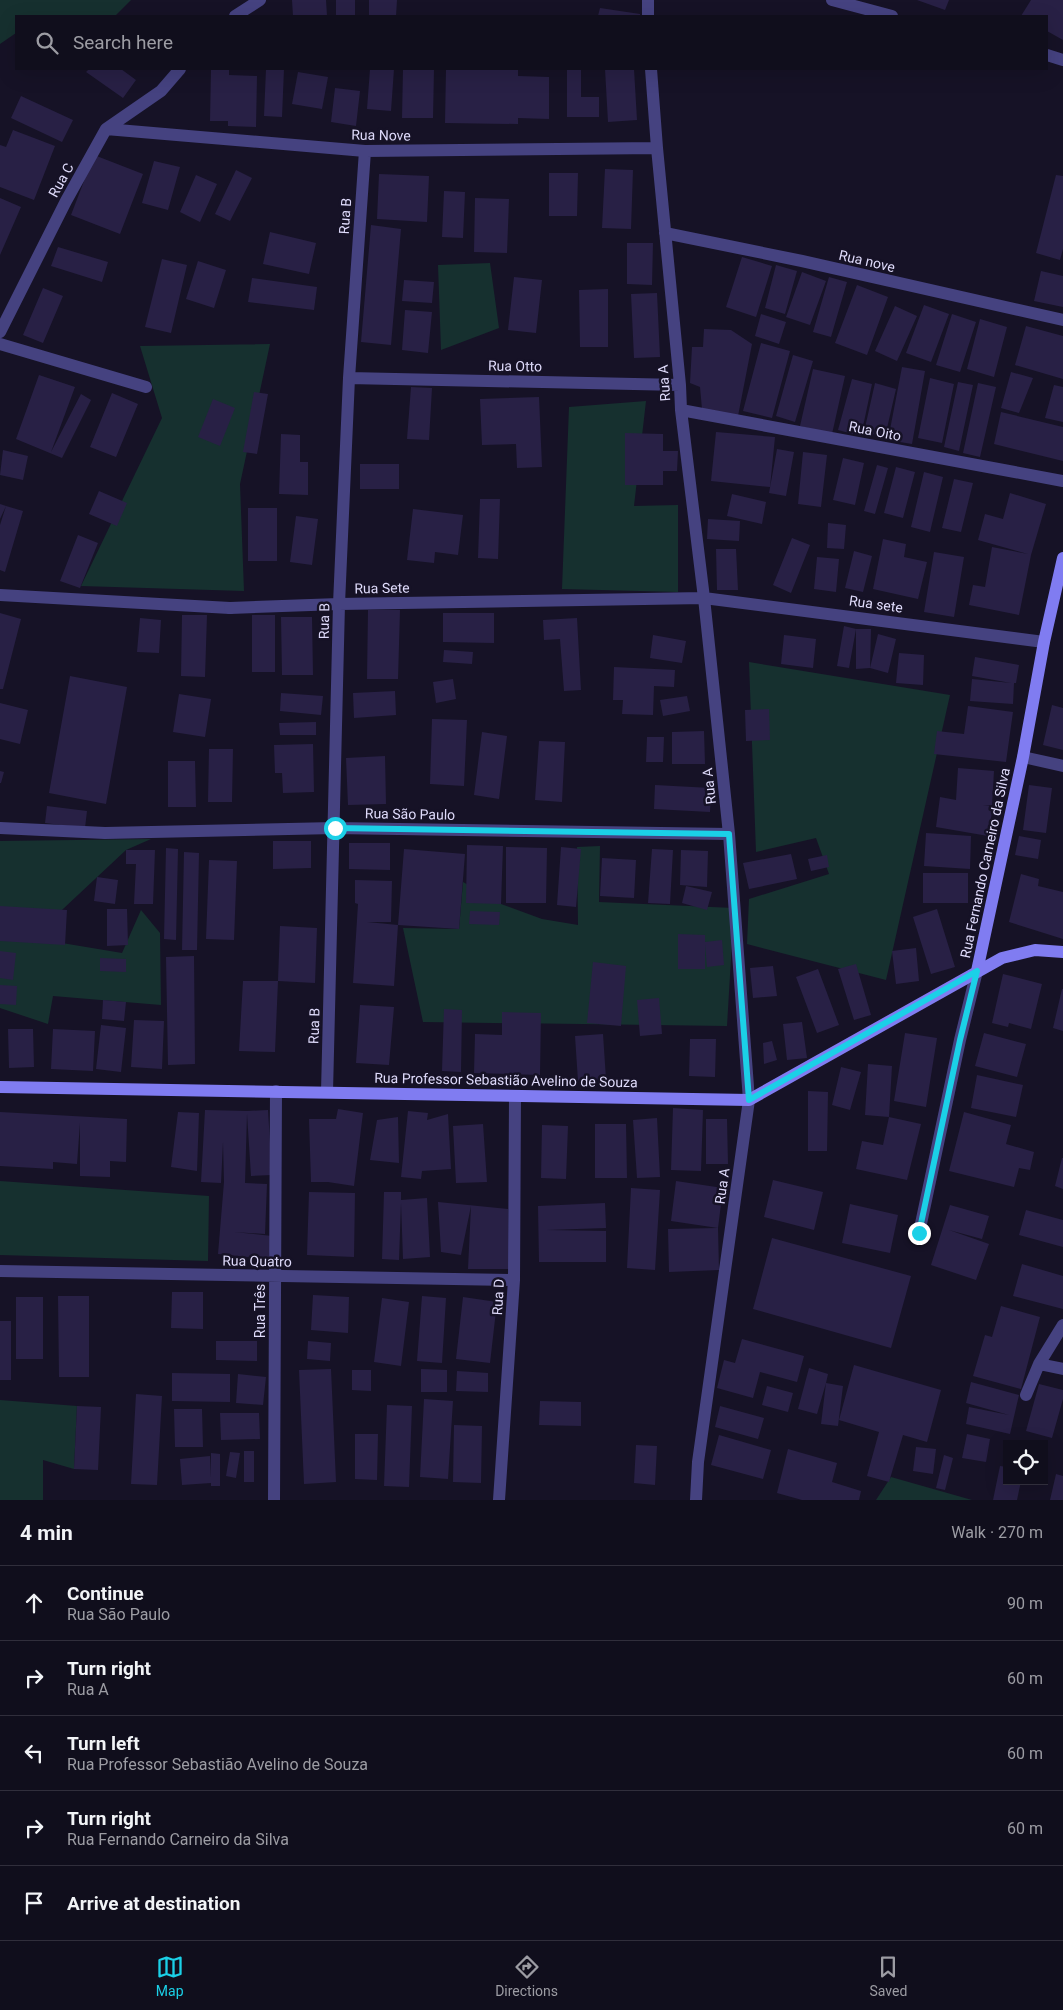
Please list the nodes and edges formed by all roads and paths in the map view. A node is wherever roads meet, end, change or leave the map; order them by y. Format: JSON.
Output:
{"nodes":[{"id":1,"x":260,"y":0,"type":"edge"},
{"id":2,"x":648,"y":0,"type":"edge"},
{"id":3,"x":832,"y":0,"type":"edge"},
{"id":4,"x":872,"y":5,"type":"edge"},
{"id":5,"x":238,"y":15,"type":"edge"},
{"id":6,"x":648,"y":15,"type":"edge"},
{"id":7,"x":890,"y":15,"type":"edge"},
{"id":8,"x":1048,"y":55,"type":"edge"},
{"id":9,"x":1063,"y":60,"type":"edge"},
{"id":10,"x":179,"y":70,"type":"edge"},
{"id":11,"x":651,"y":70,"type":"edge"},
{"id":12,"x":106,"y":130,"type":"junction"},
{"id":13,"x":657,"y":148,"type":"junction"},
{"id":14,"x":365,"y":151,"type":"junction"},
{"id":15,"x":665,"y":233,"type":"junction"},
{"id":16,"x":1063,"y":320,"type":"edge"},
{"id":17,"x":0,"y":332,"type":"edge"},
{"id":18,"x":0,"y":344,"type":"edge"},
{"id":19,"x":349,"y":378,"type":"junction"},
{"id":20,"x":680,"y":385,"type":"junction"},
{"id":21,"x":146,"y":387,"type":"dead end"},
{"id":22,"x":681,"y":410,"type":"junction"},
{"id":23,"x":1063,"y":482,"type":"edge"},
{"id":24,"x":1063,"y":558,"type":"edge"},
{"id":25,"x":1061,"y":583,"type":"edge"},
{"id":26,"x":0,"y":595,"type":"edge"},
{"id":27,"x":704,"y":598,"type":"junction"},
{"id":28,"x":339,"y":604,"type":"junction"},
{"id":29,"x":1044,"y":642,"type":"junction"},
{"id":30,"x":1023,"y":757,"type":"junction"},
{"id":31,"x":1063,"y":766,"type":"edge"},
{"id":32,"x":0,"y":828,"type":"edge"},
{"id":33,"x":335,"y":828,"type":"junction"},
{"id":34,"x":729,"y":834,"type":"junction"},
{"id":35,"x":1063,"y":952,"type":"edge"},
{"id":36,"x":977,"y":971,"type":"junction"},
{"id":37,"x":0,"y":1087,"type":"edge"},
{"id":38,"x":276,"y":1091,"type":"junction"},
{"id":39,"x":327,"y":1092,"type":"junction"},
{"id":40,"x":515,"y":1096,"type":"junction"},
{"id":41,"x":749,"y":1100,"type":"junction"},
{"id":42,"x":919,"y":1233,"type":"dead end"},
{"id":43,"x":0,"y":1271,"type":"edge"},
{"id":44,"x":275,"y":1277,"type":"junction"},
{"id":45,"x":514,"y":1280,"type":"junction"},
{"id":46,"x":1063,"y":1325,"type":"edge"},
{"id":47,"x":1039,"y":1364,"type":"junction"},
{"id":48,"x":1063,"y":1369,"type":"edge"},
{"id":49,"x":1026,"y":1395,"type":"dead end"},
{"id":50,"x":274,"y":1500,"type":"edge"},
{"id":51,"x":499,"y":1500,"type":"edge"},
{"id":52,"x":696,"y":1500,"type":"edge"}],
"edges":[{"from":1,"to":5,"type":"street"},
{"from":2,"to":6,"type":"street"},
{"from":3,"to":4,"type":"street"},
{"from":4,"to":7,"type":"street"},
{"from":8,"to":9,"type":"street"},
{"from":10,"to":12,"type":"street","name":"Rua C"},
{"from":11,"to":13,"type":"street","name":"Rua A"},
{"from":12,"to":14,"type":"street","name":"Rua Nove"},
{"from":12,"to":17,"type":"street","name":"Rua C"},
{"from":13,"to":14,"type":"street","name":"Rua Nove"},
{"from":13,"to":15,"type":"street","name":"Rua A"},
{"from":14,"to":19,"type":"street","name":"Rua B"},
{"from":15,"to":16,"type":"street","name":"Rua nove"},
{"from":15,"to":20,"type":"street","name":"Rua A"},
{"from":18,"to":21,"type":"street"},
{"from":19,"to":20,"type":"street","name":"Rua Otto"},
{"from":19,"to":28,"type":"street","name":"Rua B"},
{"from":20,"to":22,"type":"street","name":"Rua A"},
{"from":22,"to":23,"type":"street","name":"Rua Oito"},
{"from":22,"to":27,"type":"street","name":"Rua A"},
{"from":24,"to":25,"type":"main road","name":"Rua Fernando Carneiro da Silva"},
{"from":25,"to":29,"type":"main road","name":"Rua Fernando Carneiro da Silva"},
{"from":26,"to":28,"type":"street","name":"Rua Sete"},
{"from":27,"to":28,"type":"street","name":"Rua Sete"},
{"from":27,"to":29,"type":"street","name":"Rua sete"},
{"from":27,"to":34,"type":"street","name":"Rua A"},
{"from":28,"to":33,"type":"street","name":"Rua B"},
{"from":29,"to":30,"type":"main road","name":"Rua Fernando Carneiro da Silva"},
{"from":30,"to":31,"type":"street"},
{"from":30,"to":36,"type":"main road","name":"Rua Fernando Carneiro da Silva"},
{"from":32,"to":33,"type":"street","name":"Rua São Paulo"},
{"from":33,"to":34,"type":"street","name":"Rua São Paulo"},
{"from":33,"to":39,"type":"street","name":"Rua B"},
{"from":34,"to":41,"type":"street","name":"Rua A"},
{"from":35,"to":36,"type":"main road"},
{"from":36,"to":41,"type":"main road"},
{"from":36,"to":42,"type":"street","name":"Rua Fernando Carneiro da Silva"},
{"from":37,"to":38,"type":"main road","name":"Rua Professor Sebastião Avelino de Souza"},
{"from":38,"to":39,"type":"main road","name":"Rua Professor Sebastião Avelino de Souza"},
{"from":38,"to":44,"type":"street","name":"Rua Três"},
{"from":39,"to":40,"type":"main road","name":"Rua Professor Sebastião Avelino de Souza"},
{"from":40,"to":41,"type":"main road","name":"Rua Professor Sebastião Avelino de Souza"},
{"from":40,"to":45,"type":"street","name":"Rua D"},
{"from":41,"to":52,"type":"street","name":"Rua A"},
{"from":43,"to":44,"type":"street","name":"Rua Quatro"},
{"from":44,"to":45,"type":"street","name":"Rua Quatro"},
{"from":44,"to":50,"type":"street","name":"Rua Três"},
{"from":45,"to":51,"type":"street","name":"Rua D"},
{"from":46,"to":47,"type":"street"},
{"from":47,"to":48,"type":"street"},
{"from":47,"to":49,"type":"street"}]}
